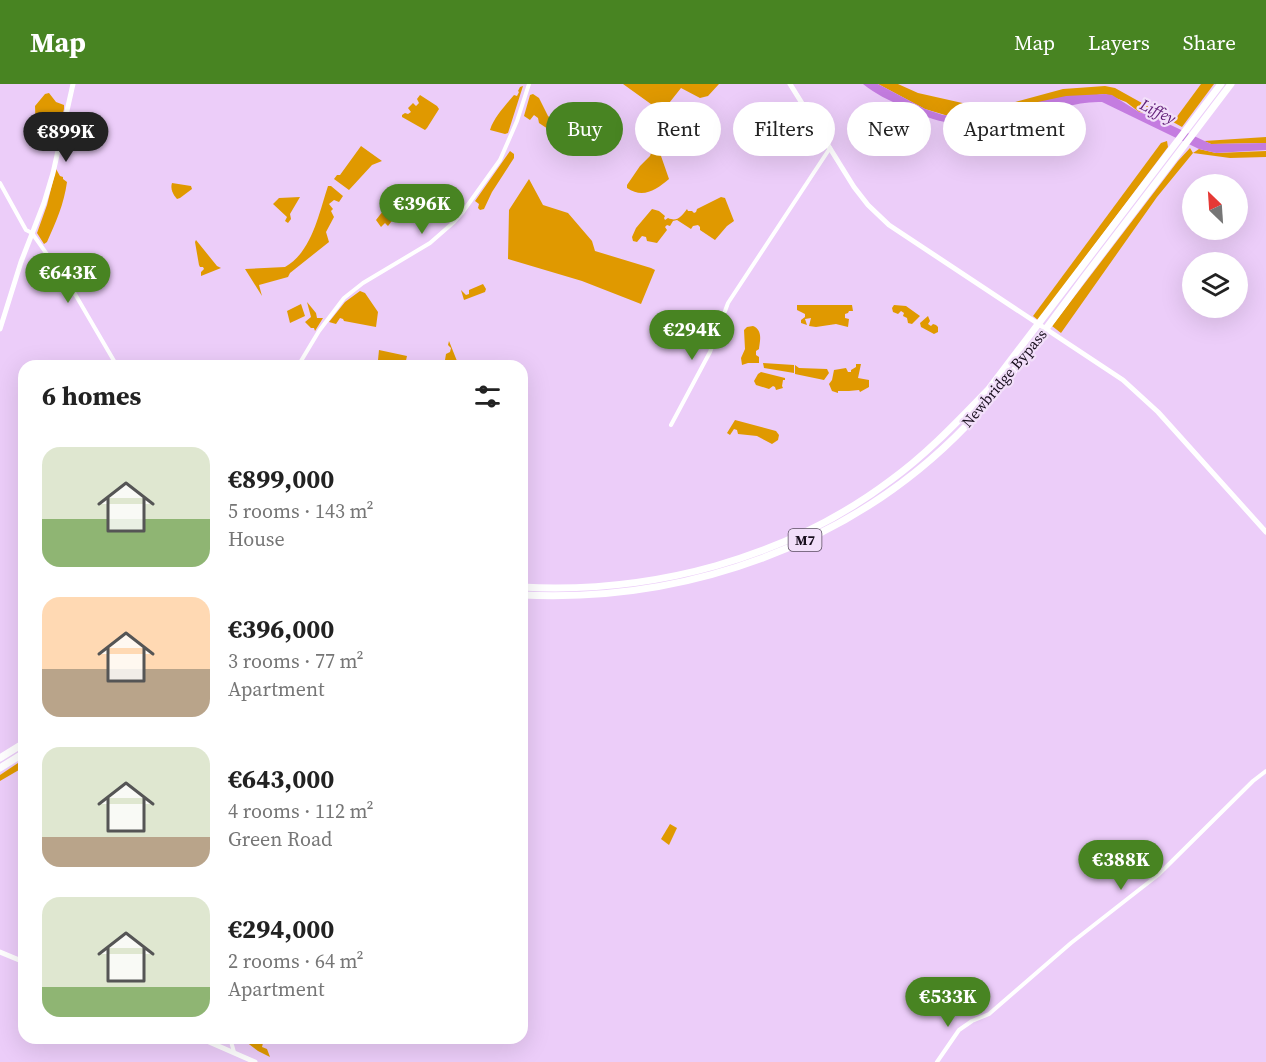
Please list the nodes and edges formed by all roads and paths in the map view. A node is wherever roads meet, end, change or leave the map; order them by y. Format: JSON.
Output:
{"nodes":[{"id":1,"x":73,"y":84,"type":"edge"},
{"id":2,"x":529,"y":84,"type":"edge"},
{"id":3,"x":790,"y":84,"type":"edge"},
{"id":4,"x":1221,"y":84,"type":"edge"},
{"id":5,"x":1231,"y":84,"type":"edge"},
{"id":6,"x":801,"y":102,"type":"edge"},
{"id":7,"x":825,"y":156,"type":"edge"},
{"id":8,"x":835,"y":156,"type":"edge"},
{"id":9,"x":0,"y":183,"type":"edge"},
{"id":10,"x":32,"y":233,"type":"junction"},
{"id":11,"x":1070,"y":290,"type":"junction"},
{"id":12,"x":0,"y":329,"type":"edge"},
{"id":13,"x":1022,"y":353,"type":"junction"},
{"id":14,"x":114,"y":360,"type":"edge"},
{"id":15,"x":302,"y":360,"type":"edge"},
{"id":16,"x":671,"y":425,"type":"dead end"},
{"id":17,"x":1266,"y":532,"type":"edge"},
{"id":18,"x":528,"y":587,"type":"edge"},
{"id":19,"x":528,"y":595,"type":"edge"},
{"id":20,"x":18,"y":746,"type":"edge"},
{"id":21,"x":18,"y":757,"type":"edge"},
{"id":22,"x":0,"y":758,"type":"edge"},
{"id":23,"x":0,"y":768,"type":"edge"},
{"id":24,"x":1266,"y":771,"type":"edge"},
{"id":25,"x":0,"y":952,"type":"edge"},
{"id":26,"x":18,"y":960,"type":"edge"},
{"id":27,"x":215,"y":1044,"type":"edge"},
{"id":28,"x":232,"y":1044,"type":"edge"},
{"id":29,"x":234,"y":1052,"type":"junction"},
{"id":30,"x":255,"y":1062,"type":"edge"},
{"id":31,"x":937,"y":1062,"type":"edge"}],
"edges":[{"from":1,"to":10,"type":"main road"},
{"from":2,"to":15,"type":"street"},
{"from":3,"to":6,"type":"main road"},
{"from":4,"to":11,"type":"highway","name":"Newbridge Bypass","number":"M7"},
{"from":5,"to":11,"type":"highway","name":"Newbridge Bypass","number":"M7"},
{"from":7,"to":16,"type":"street"},
{"from":8,"to":17,"type":"main road"},
{"from":9,"to":10,"type":"street"},
{"from":10,"to":12,"type":"main road"},
{"from":10,"to":14,"type":"street"},
{"from":11,"to":13,"type":"highway","name":"Newbridge Bypass","number":"M7"},
{"from":13,"to":18,"type":"highway","name":"Newbridge Bypass","number":"M7"},
{"from":13,"to":19,"type":"highway","name":"Newbridge Bypass","number":"M7"},
{"from":20,"to":22,"type":"highway"},
{"from":21,"to":23,"type":"highway"},
{"from":24,"to":31,"type":"street"},
{"from":25,"to":26,"type":"main road"},
{"from":27,"to":29,"type":"main road"},
{"from":28,"to":29,"type":"street"},
{"from":29,"to":30,"type":"main road"}]}
